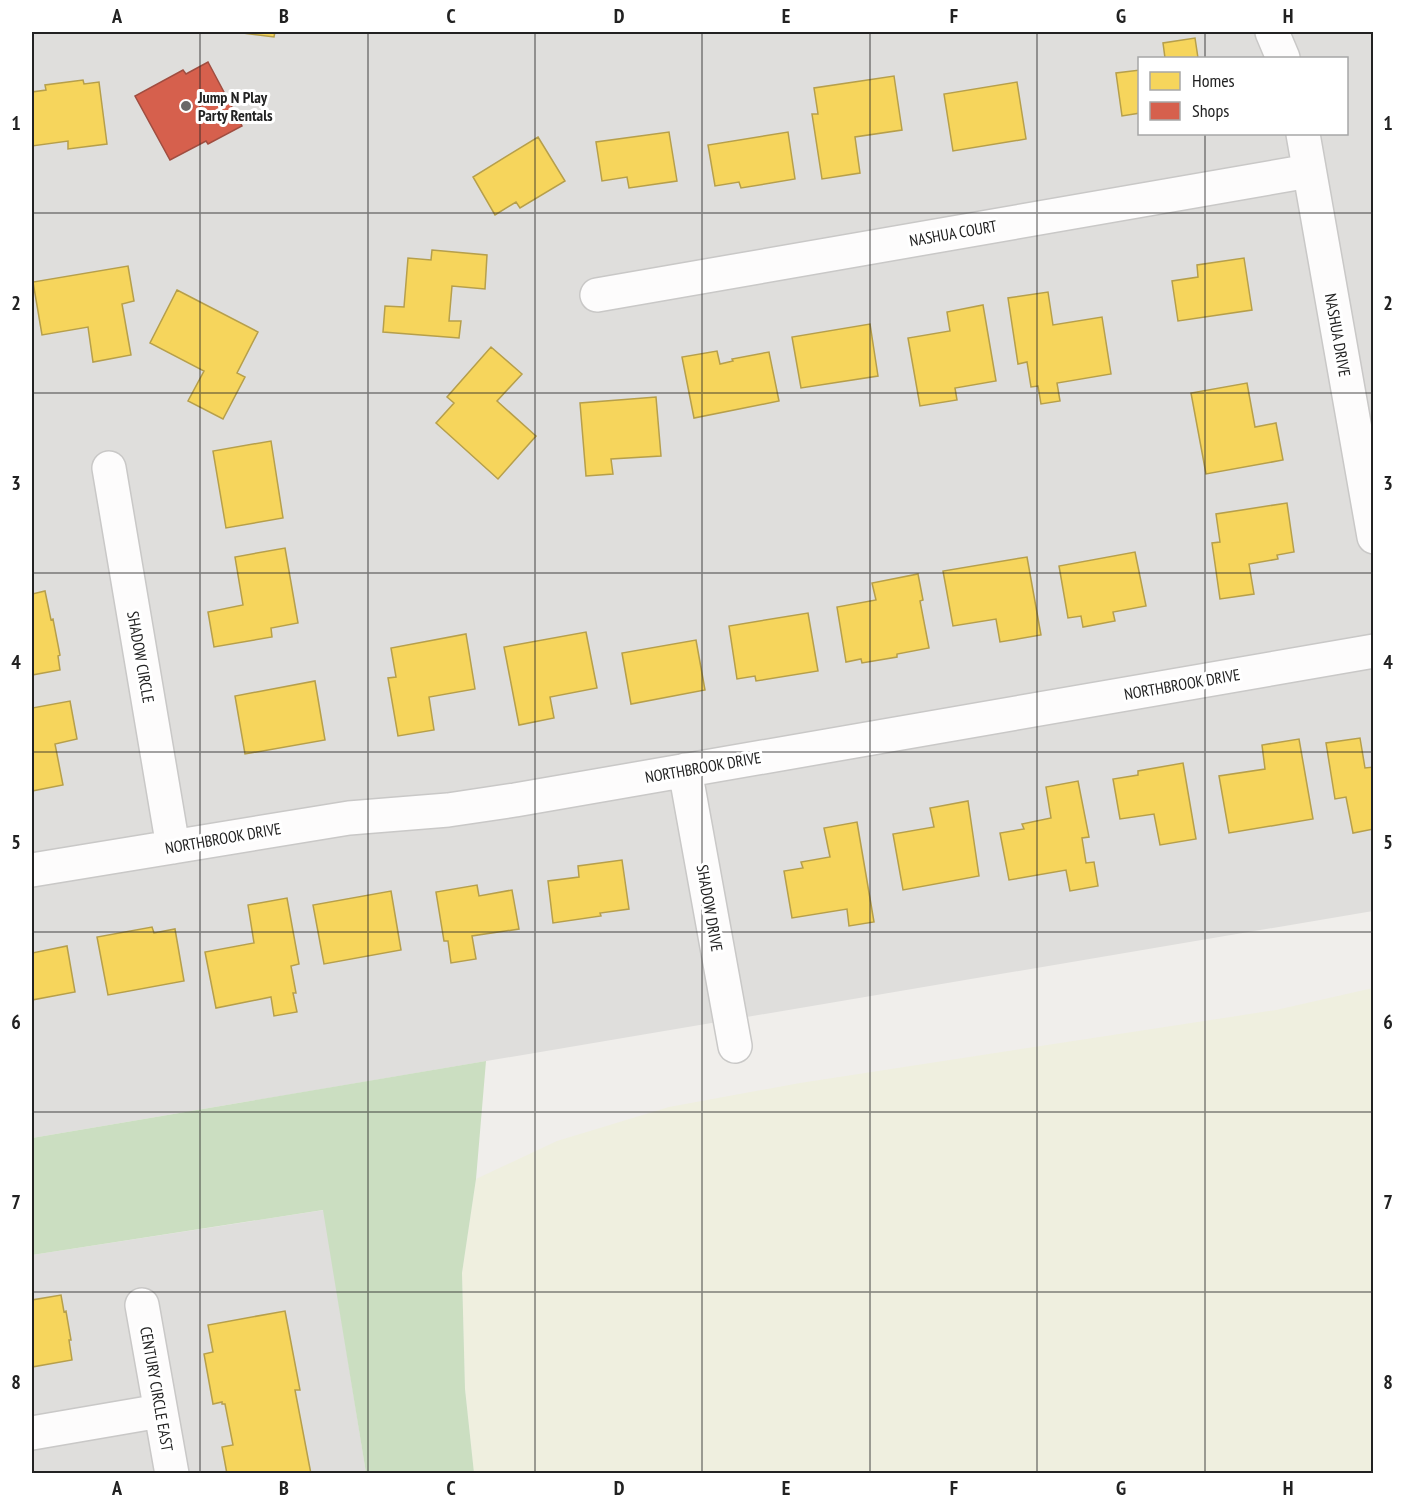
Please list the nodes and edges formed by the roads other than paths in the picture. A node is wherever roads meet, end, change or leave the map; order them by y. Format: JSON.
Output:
{"nodes":[{"id":1,"x":1272,"y":32,"type":"edge"},
{"id":2,"x":1283,"y":57,"type":"edge"},
{"id":3,"x":1303,"y":135,"type":"edge"},
{"id":4,"x":1309,"y":171,"type":"junction"},
{"id":5,"x":597,"y":295,"type":"dead end"},
{"id":6,"x":109,"y":468,"type":"dead end"},
{"id":7,"x":1374,"y":537,"type":"edge"},
{"id":8,"x":1374,"y":651,"type":"edge"},
{"id":9,"x":685,"y":770,"type":"junction"},
{"id":10,"x":172,"y":847,"type":"junction"},
{"id":11,"x":32,"y":870,"type":"edge"},
{"id":12,"x":735,"y":1046,"type":"dead end"},
{"id":13,"x":142,"y":1305,"type":"dead end"},
{"id":14,"x":160,"y":1411,"type":"junction"},
{"id":15,"x":32,"y":1433,"type":"edge"},
{"id":16,"x":172,"y":1473,"type":"edge"}],
"edges":[{"from":1,"to":2,"type":"street"},
{"from":3,"to":4,"type":"street","name":"NASHUA DRIVE"},
{"from":4,"to":5,"type":"street","name":"NASHUA COURT"},
{"from":4,"to":7,"type":"street","name":"NASHUA DRIVE"},
{"from":6,"to":10,"type":"street","name":"SHADOW CIRCLE"},
{"from":8,"to":9,"type":"street","name":"NORTHBROOK DRIVE"},
{"from":9,"to":10,"type":"street","name":"NORTHBROOK DRIVE"},
{"from":9,"to":12,"type":"street","name":"SHADOW DRIVE"},
{"from":10,"to":11,"type":"street","name":"NORTHBROOK DRIVE"},
{"from":13,"to":14,"type":"street","name":"CENTURY CIRCLE EAST"},
{"from":14,"to":15,"type":"street"},
{"from":14,"to":16,"type":"street","name":"CENTURY CIRCLE EAST"}]}
